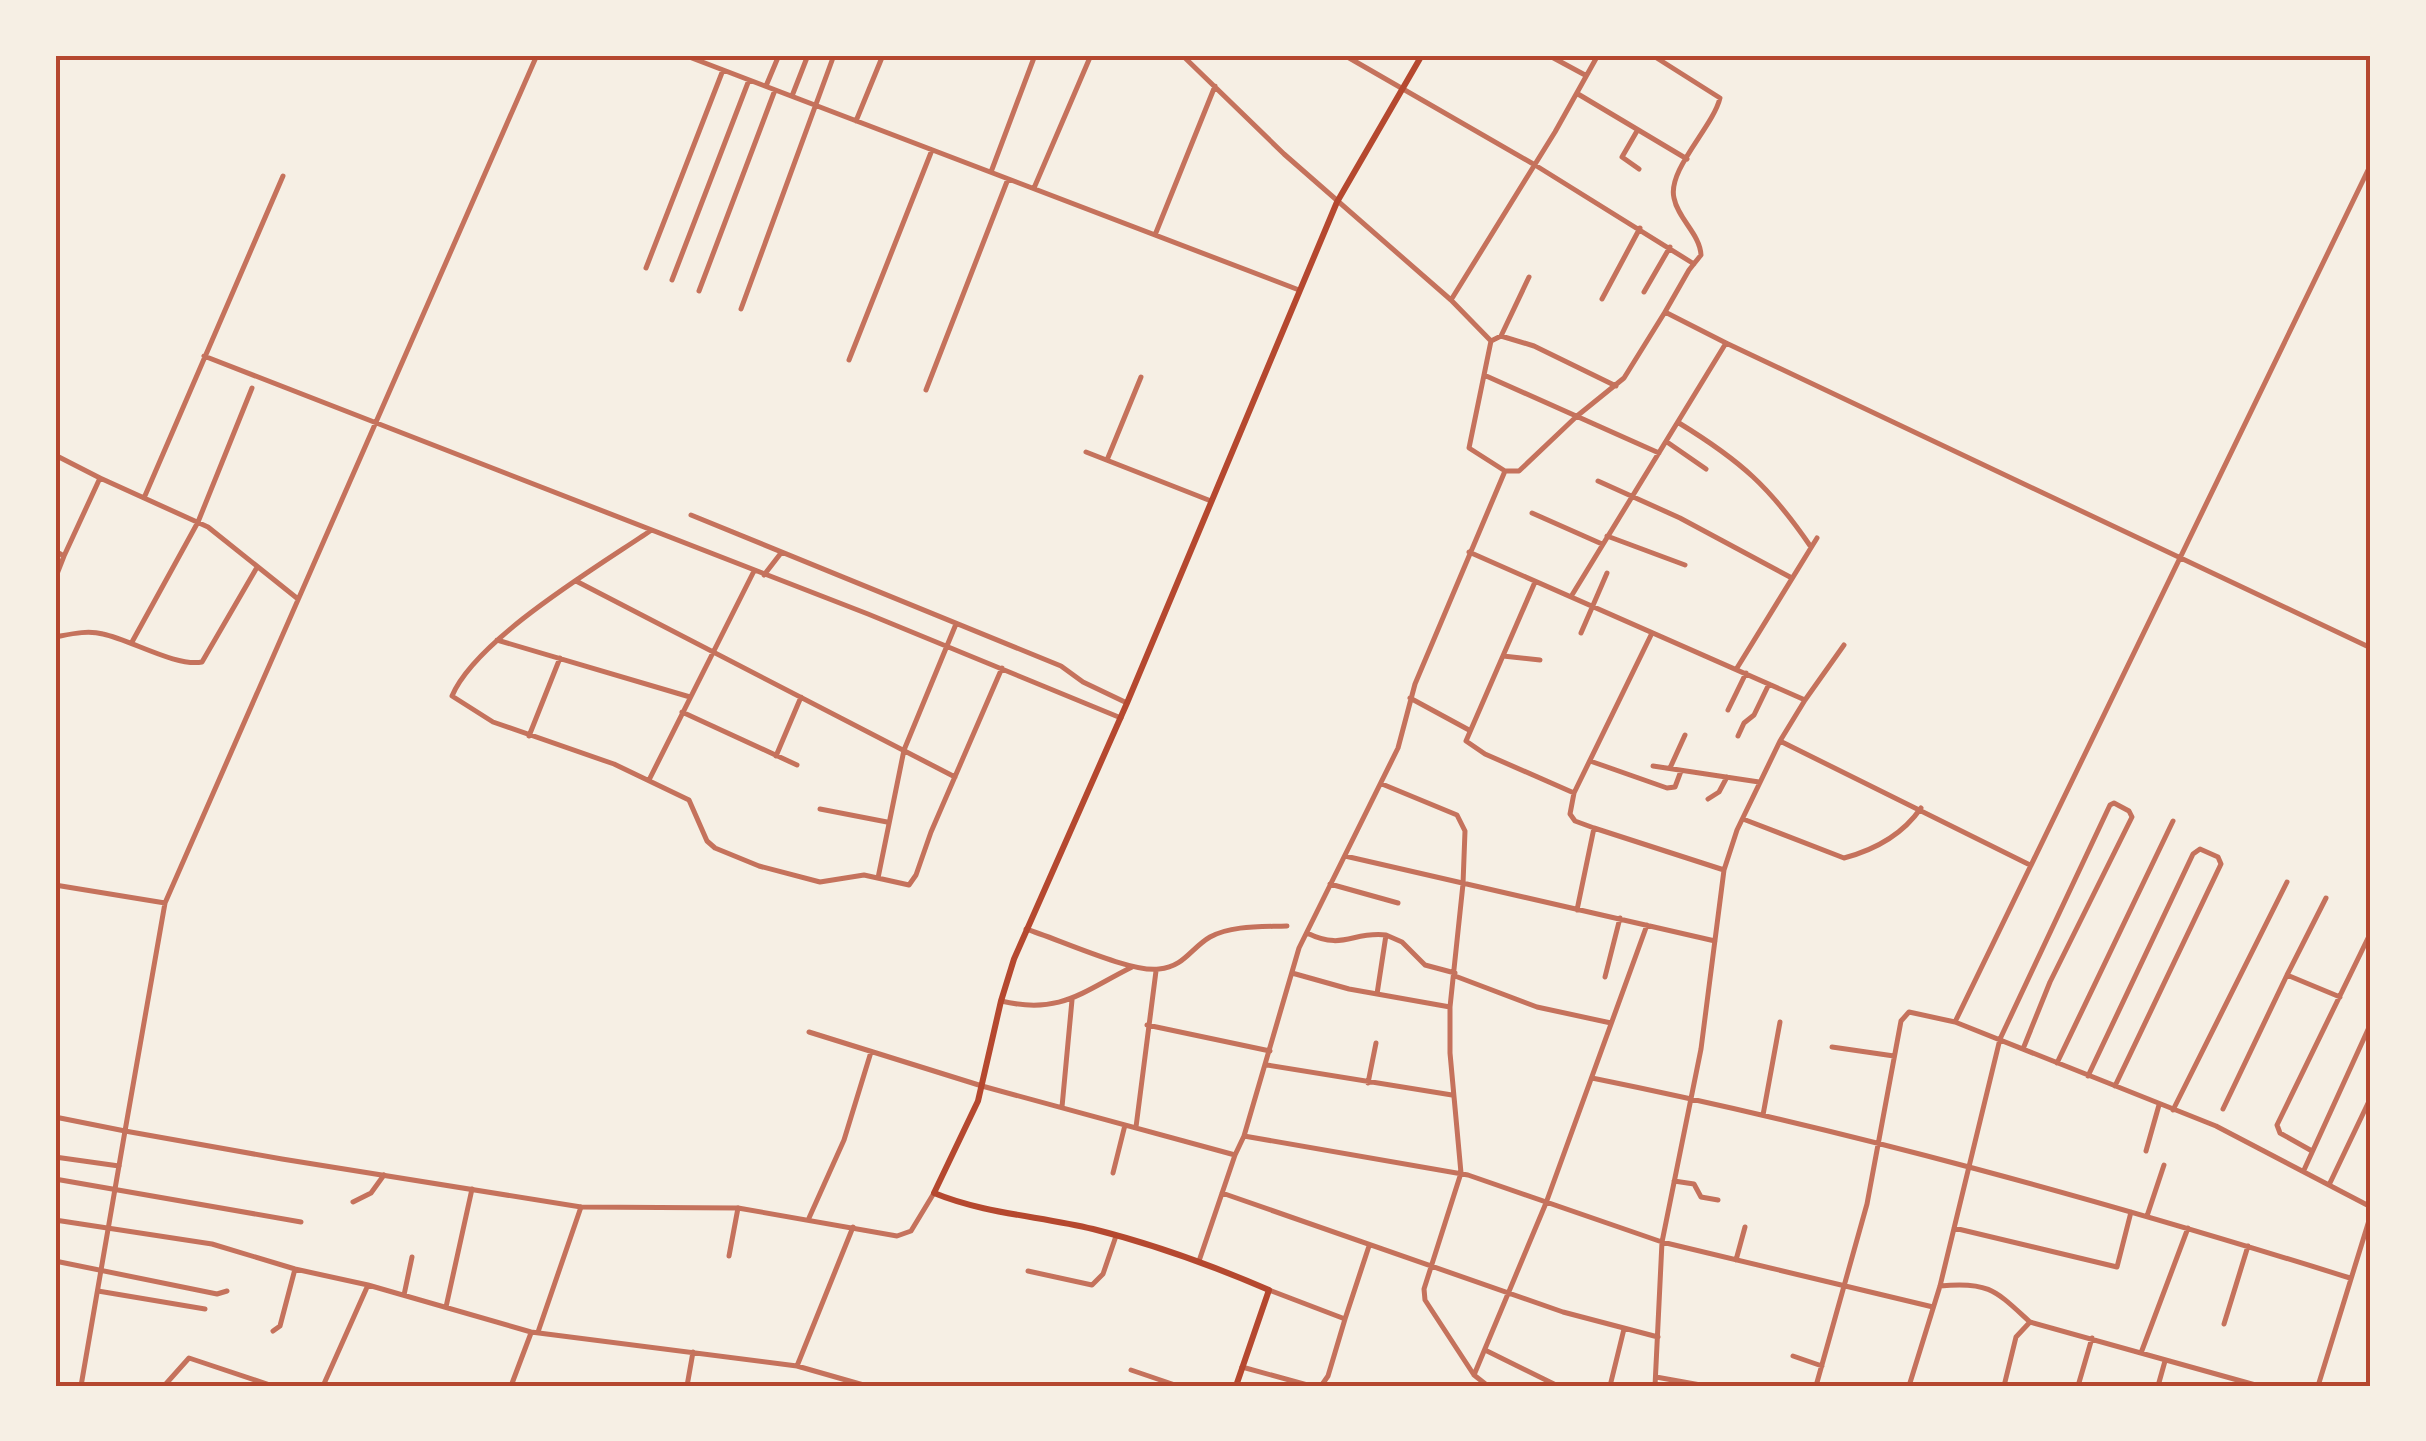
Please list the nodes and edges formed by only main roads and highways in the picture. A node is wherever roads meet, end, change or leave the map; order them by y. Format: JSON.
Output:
{"nodes":[{"id":1,"x":1422,"y":55,"type":"edge"},
{"id":2,"x":1236,"y":1386,"type":"edge"}],
"edges":[{"from":1,"to":2,"type":"main road"}]}
